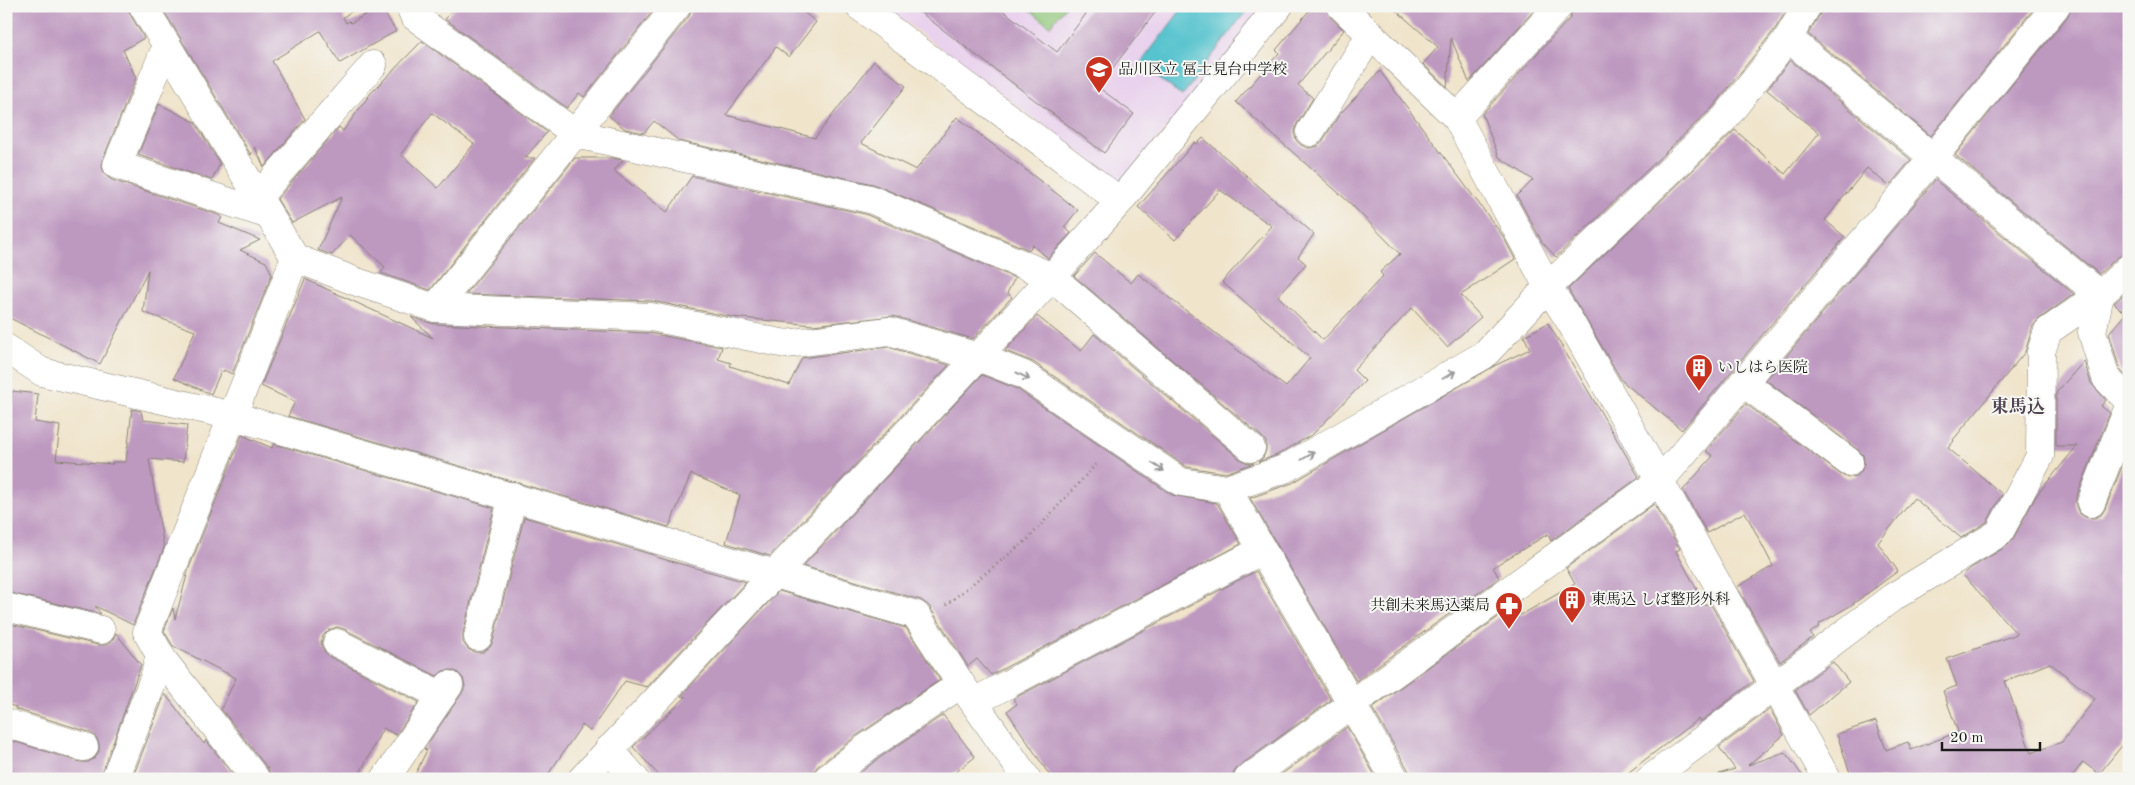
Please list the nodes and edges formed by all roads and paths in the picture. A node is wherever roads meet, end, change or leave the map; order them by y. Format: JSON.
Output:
{"nodes":[{"id":1,"x":144,"y":6,"type":"edge"},
{"id":2,"x":677,"y":6,"type":"edge"},
{"id":3,"x":858,"y":6,"type":"edge"},
{"id":4,"x":1279,"y":6,"type":"edge"},
{"id":5,"x":1341,"y":6,"type":"edge"},
{"id":6,"x":1807,"y":6,"type":"edge"},
{"id":7,"x":2056,"y":6,"type":"edge"},
{"id":8,"x":1558,"y":7,"type":"edge"},
{"id":9,"x":412,"y":14,"type":"edge"},
{"id":10,"x":1371,"y":34,"type":"junction"},
{"id":11,"x":1788,"y":38,"type":"junction"},
{"id":12,"x":167,"y":45,"type":"junction"},
{"id":13,"x":373,"y":65,"type":"dead end"},
{"id":14,"x":1457,"y":118,"type":"junction"},
{"id":15,"x":1310,"y":132,"type":"dead end"},
{"id":16,"x":576,"y":134,"type":"junction"},
{"id":17,"x":1933,"y":158,"type":"junction"},
{"id":18,"x":1120,"y":200,"type":"junction"},
{"id":19,"x":263,"y":206,"type":"junction"},
{"id":20,"x":295,"y":258,"type":"junction"},
{"id":21,"x":2129,"y":268,"type":"edge"},
{"id":22,"x":1052,"y":277,"type":"junction"},
{"id":23,"x":1548,"y":287,"type":"junction"},
{"id":24,"x":2100,"y":295,"type":"junction"},
{"id":25,"x":436,"y":308,"type":"junction"},
{"id":26,"x":978,"y":357,"type":"junction"},
{"id":27,"x":8,"y":358,"type":"edge"},
{"id":28,"x":1743,"y":382,"type":"junction"},
{"id":29,"x":2129,"y":401,"type":"edge"},
{"id":30,"x":2129,"y":406,"type":"edge"},
{"id":31,"x":233,"y":416,"type":"junction"},
{"id":32,"x":1118,"y":440,"type":"junction"},
{"id":33,"x":1251,"y":448,"type":"dead end"},
{"id":34,"x":1849,"y":462,"type":"dead end"},
{"id":35,"x":1660,"y":481,"type":"junction"},
{"id":36,"x":1227,"y":489,"type":"junction"},
{"id":37,"x":513,"y":496,"type":"junction"},
{"id":38,"x":2091,"y":503,"type":"dead end"},
{"id":39,"x":1262,"y":550,"type":"junction"},
{"id":40,"x":776,"y":573,"type":"junction"},
{"id":41,"x":6,"y":607,"type":"edge"},
{"id":42,"x":923,"y":624,"type":"junction"},
{"id":43,"x":101,"y":630,"type":"dead end"},
{"id":44,"x":478,"y":636,"type":"dead end"},
{"id":45,"x":336,"y":643,"type":"dead end"},
{"id":46,"x":160,"y":655,"type":"junction"},
{"id":47,"x":1773,"y":686,"type":"junction"},
{"id":48,"x":967,"y":693,"type":"junction"},
{"id":49,"x":1351,"y":706,"type":"junction"},
{"id":50,"x":6,"y":723,"type":"edge"},
{"id":51,"x":84,"y":747,"type":"dead end"},
{"id":52,"x":609,"y":750,"type":"junction"},
{"id":53,"x":115,"y":779,"type":"edge"},
{"id":54,"x":256,"y":779,"type":"edge"},
{"id":55,"x":385,"y":779,"type":"edge"},
{"id":56,"x":582,"y":779,"type":"edge"},
{"id":57,"x":635,"y":779,"type":"edge"},
{"id":58,"x":828,"y":779,"type":"edge"},
{"id":59,"x":1028,"y":779,"type":"edge"},
{"id":60,"x":1248,"y":779,"type":"edge"},
{"id":61,"x":1395,"y":779,"type":"edge"},
{"id":62,"x":1650,"y":779,"type":"edge"},
{"id":63,"x":1827,"y":779,"type":"edge"}],
"edges":[{"from":1,"to":12,"type":"street"},
{"from":2,"to":16,"type":"street"},
{"from":3,"to":18,"type":"street"},
{"from":4,"to":18,"type":"street"},
{"from":5,"to":10,"type":"street"},
{"from":6,"to":11,"type":"street"},
{"from":7,"to":17,"type":"street"},
{"from":8,"to":14,"type":"street"},
{"from":9,"to":16,"type":"street"},
{"from":10,"to":14,"type":"street"},
{"from":10,"to":15,"type":"street"},
{"from":11,"to":17,"type":"street"},
{"from":11,"to":23,"type":"street"},
{"from":12,"to":19,"type":"street"},
{"from":12,"to":19,"type":"street"},
{"from":13,"to":19,"type":"street"},
{"from":14,"to":23,"type":"street"},
{"from":16,"to":22,"type":"street"},
{"from":16,"to":25,"type":"street"},
{"from":17,"to":24,"type":"street"},
{"from":17,"to":28,"type":"street"},
{"from":18,"to":22,"type":"street"},
{"from":19,"to":20,"type":"street"},
{"from":20,"to":25,"type":"street"},
{"from":20,"to":31,"type":"street"},
{"from":21,"to":24,"type":"street"},
{"from":22,"to":26,"type":"street"},
{"from":22,"to":33,"type":"street"},
{"from":23,"to":35,"type":"street"},
{"from":36,"to":23,"type":"street","one_way":true},
{"from":24,"to":29,"type":"street"},
{"from":24,"to":47,"type":"street"},
{"from":25,"to":26,"type":"street"},
{"from":26,"to":32,"type":"street","one_way":true},
{"from":26,"to":40,"type":"street"},
{"from":27,"to":31,"type":"street"},
{"from":28,"to":34,"type":"street"},
{"from":28,"to":35,"type":"street"},
{"from":30,"to":38,"type":"street"},
{"from":31,"to":37,"type":"street"},
{"from":31,"to":46,"type":"street"},
{"from":32,"to":36,"type":"street","one_way":true},
{"from":32,"to":42,"type":"path"},
{"from":35,"to":47,"type":"street"},
{"from":35,"to":49,"type":"street"},
{"from":36,"to":39,"type":"street"},
{"from":37,"to":40,"type":"street"},
{"from":37,"to":44,"type":"street"},
{"from":39,"to":48,"type":"street"},
{"from":39,"to":49,"type":"street"},
{"from":40,"to":42,"type":"street"},
{"from":40,"to":52,"type":"street"},
{"from":41,"to":43,"type":"street"},
{"from":42,"to":48,"type":"street"},
{"from":45,"to":55,"type":"street"},
{"from":46,"to":53,"type":"street"},
{"from":46,"to":54,"type":"street"},
{"from":47,"to":62,"type":"street"},
{"from":47,"to":63,"type":"street"},
{"from":48,"to":58,"type":"street"},
{"from":48,"to":59,"type":"street"},
{"from":49,"to":60,"type":"street"},
{"from":49,"to":61,"type":"street"},
{"from":50,"to":51,"type":"street"},
{"from":52,"to":56,"type":"street"},
{"from":52,"to":57,"type":"street"}]}
